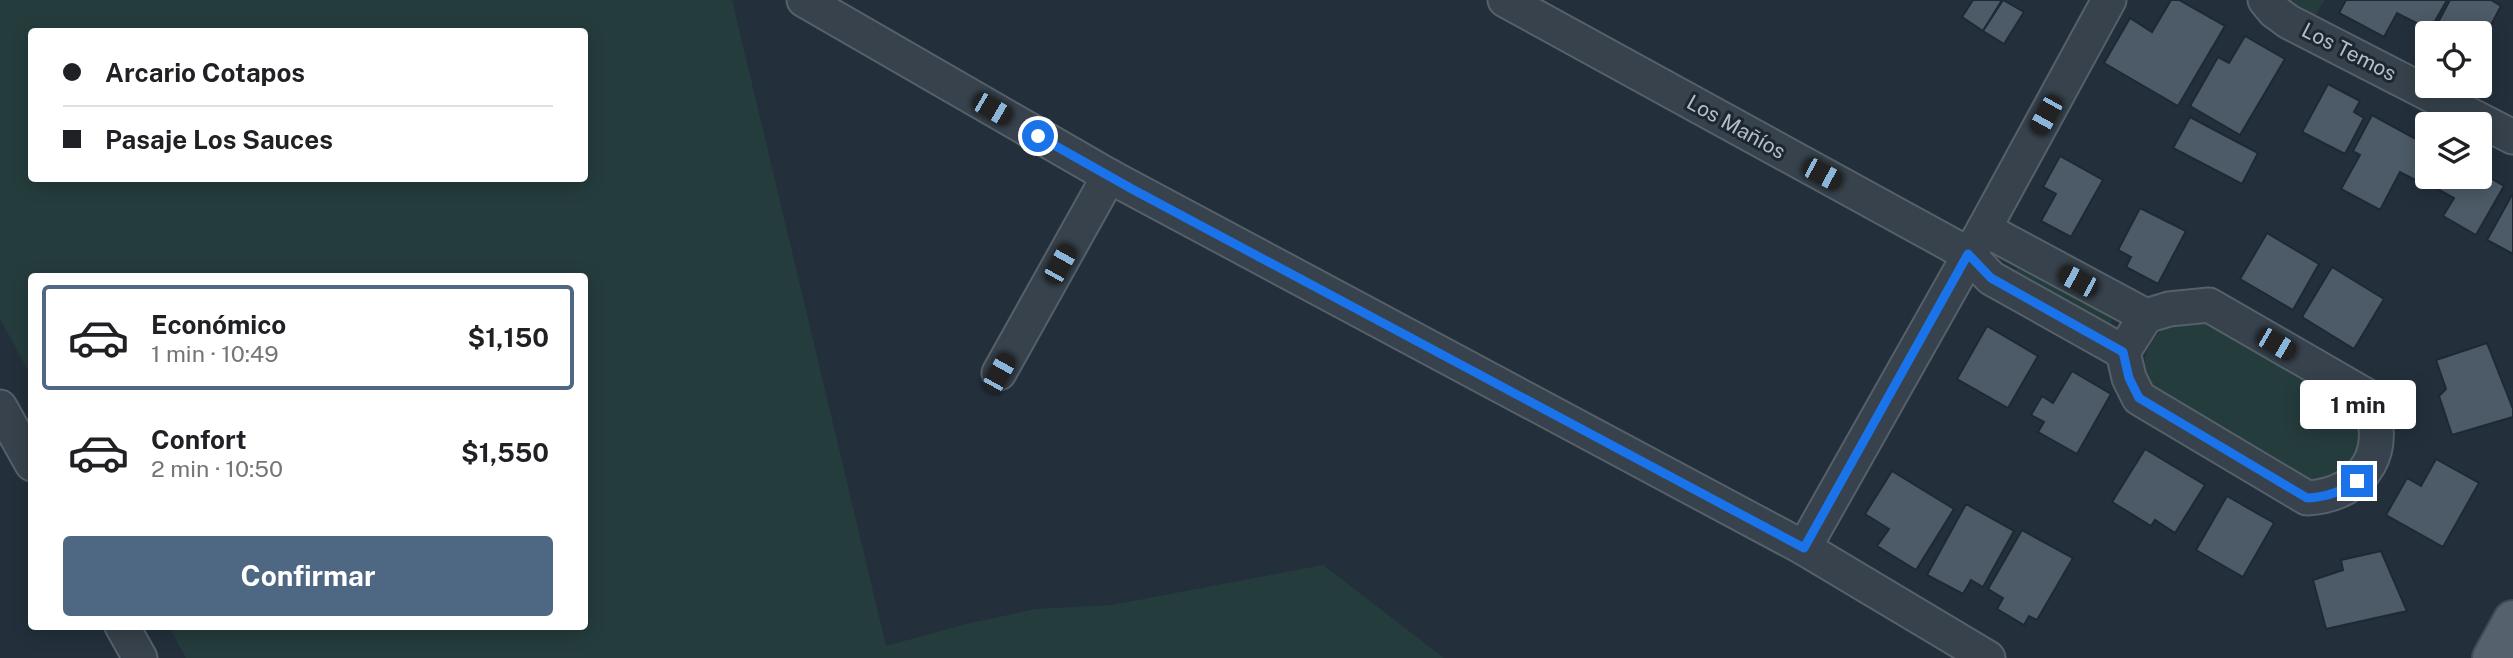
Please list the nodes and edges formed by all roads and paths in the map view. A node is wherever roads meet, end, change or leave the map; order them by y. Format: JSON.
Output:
{"nodes":[{"id":1,"x":804,"y":0,"type":"edge"},
{"id":2,"x":1505,"y":0,"type":"edge"},
{"id":3,"x":2109,"y":0,"type":"edge"},
{"id":4,"x":2265,"y":0,"type":"edge"},
{"id":5,"x":2513,"y":137,"type":"edge"},
{"id":6,"x":1108,"y":176,"type":"junction"},
{"id":7,"x":1976,"y":242,"type":"junction"},
{"id":8,"x":2146,"y":316,"type":"junction"},
{"id":9,"x":2123,"y":352,"type":"junction"},
{"id":10,"x":999,"y":373,"type":"dead end"},
{"id":11,"x":0,"y":407,"type":"edge"},
{"id":12,"x":28,"y":457,"type":"edge"},
{"id":13,"x":1804,"y":548,"type":"junction"},
{"id":14,"x":2513,"y":620,"type":"edge"},
{"id":15,"x":124,"y":630,"type":"edge"},
{"id":16,"x":139,"y":658,"type":"edge"},
{"id":17,"x":1988,"y":658,"type":"edge"},
{"id":18,"x":2492,"y":658,"type":"edge"}],
"edges":[{"from":1,"to":6,"type":"street"},
{"from":2,"to":7,"type":"street","name":"Los Mañíos"},
{"from":3,"to":7,"type":"street"},
{"from":4,"to":5,"type":"street","name":"Los Temos"},
{"from":6,"to":10,"type":"street"},
{"from":6,"to":13,"type":"street"},
{"from":7,"to":8,"type":"street","name":"Los Mañíos"},
{"from":7,"to":9,"type":"street"},
{"from":7,"to":13,"type":"street"},
{"from":8,"to":9,"type":"street"},
{"from":8,"to":9,"type":"street"},
{"from":11,"to":12,"type":"street"},
{"from":13,"to":17,"type":"street"},
{"from":14,"to":18,"type":"main road"},
{"from":15,"to":16,"type":"street"}]}
